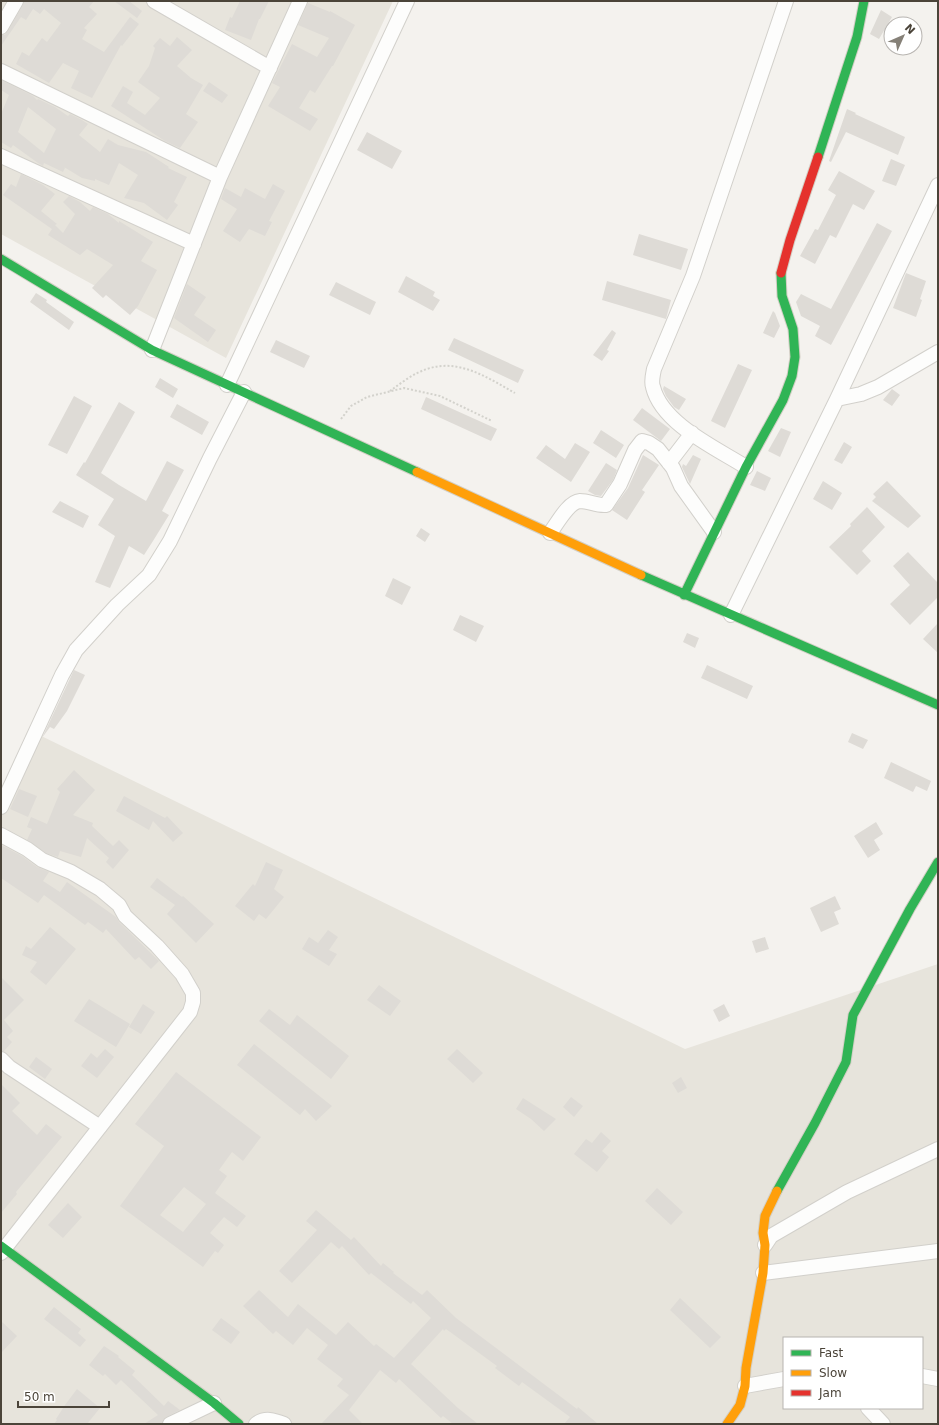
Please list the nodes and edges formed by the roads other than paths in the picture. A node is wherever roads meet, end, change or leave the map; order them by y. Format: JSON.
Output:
{"nodes":[{"id":1,"x":16,"y":1,"type":"edge"},
{"id":2,"x":154,"y":1,"type":"edge"},
{"id":3,"x":300,"y":1,"type":"edge"},
{"id":4,"x":406,"y":1,"type":"edge"},
{"id":5,"x":786,"y":1,"type":"edge"},
{"id":6,"x":864,"y":1,"type":"edge"},
{"id":7,"x":172,"y":5,"type":"edge"},
{"id":8,"x":1,"y":27,"type":"edge"},
{"id":9,"x":270,"y":68,"type":"junction"},
{"id":10,"x":1,"y":71,"type":"edge"},
{"id":11,"x":1,"y":156,"type":"edge"},
{"id":12,"x":220,"y":177,"type":"junction"},
{"id":13,"x":938,"y":185,"type":"edge"},
{"id":14,"x":194,"y":244,"type":"junction"},
{"id":15,"x":1,"y":259,"type":"edge"},
{"id":16,"x":152,"y":350,"type":"junction"},
{"id":17,"x":938,"y":352,"type":"edge"},
{"id":18,"x":226,"y":385,"type":"junction"},
{"id":19,"x":244,"y":392,"type":"junction"},
{"id":20,"x":837,"y":399,"type":"junction"},
{"id":21,"x":692,"y":433,"type":"junction"},
{"id":22,"x":669,"y":463,"type":"junction"},
{"id":23,"x":746,"y":467,"type":"junction"},
{"id":24,"x":714,"y":532,"type":"junction"},
{"id":25,"x":550,"y":533,"type":"junction"},
{"id":26,"x":684,"y":595,"type":"junction"},
{"id":27,"x":731,"y":615,"type":"junction"},
{"id":28,"x":938,"y":705,"type":"edge"},
{"id":29,"x":1,"y":807,"type":"edge"},
{"id":30,"x":1,"y":835,"type":"edge"},
{"id":31,"x":938,"y":862,"type":"edge"},
{"id":32,"x":1,"y":1059,"type":"edge"},
{"id":33,"x":100,"y":1127,"type":"junction"},
{"id":34,"x":938,"y":1149,"type":"edge"},
{"id":35,"x":765,"y":1245,"type":"junction"},
{"id":36,"x":2,"y":1249,"type":"edge"},
{"id":37,"x":938,"y":1251,"type":"edge"},
{"id":38,"x":763,"y":1273,"type":"junction"},
{"id":39,"x":923,"y":1376,"type":"edge"},
{"id":40,"x":938,"y":1378,"type":"edge"},
{"id":41,"x":783,"y":1379,"type":"edge"},
{"id":42,"x":745,"y":1386,"type":"junction"},
{"id":43,"x":214,"y":1404,"type":"junction"},
{"id":44,"x":869,"y":1409,"type":"edge"},
{"id":45,"x":170,"y":1424,"type":"edge"},
{"id":46,"x":237,"y":1424,"type":"edge"},
{"id":47,"x":256,"y":1424,"type":"edge"},
{"id":48,"x":284,"y":1424,"type":"edge"},
{"id":49,"x":727,"y":1424,"type":"edge"},
{"id":50,"x":883,"y":1424,"type":"edge"}],
"edges":[{"from":1,"to":8,"type":"street"},
{"from":2,"to":7,"type":"street"},
{"from":3,"to":9,"type":"street"},
{"from":4,"to":18,"type":"street"},
{"from":5,"to":21,"type":"street"},
{"from":6,"to":23,"type":"street"},
{"from":7,"to":9,"type":"street"},
{"from":9,"to":12,"type":"street"},
{"from":10,"to":12,"type":"street"},
{"from":11,"to":14,"type":"street"},
{"from":12,"to":14,"type":"street"},
{"from":13,"to":20,"type":"street"},
{"from":14,"to":16,"type":"street"},
{"from":15,"to":16,"type":"street"},
{"from":16,"to":18,"type":"street"},
{"from":17,"to":20,"type":"street"},
{"from":18,"to":19,"type":"street"},
{"from":19,"to":25,"type":"street"},
{"from":19,"to":29,"type":"street"},
{"from":20,"to":27,"type":"street"},
{"from":21,"to":22,"type":"street"},
{"from":21,"to":23,"type":"street"},
{"from":22,"to":24,"type":"street"},
{"from":22,"to":25,"type":"street"},
{"from":23,"to":24,"type":"street"},
{"from":24,"to":26,"type":"street"},
{"from":25,"to":26,"type":"street"},
{"from":26,"to":27,"type":"street"},
{"from":27,"to":28,"type":"street"},
{"from":30,"to":33,"type":"street"},
{"from":31,"to":35,"type":"street"},
{"from":32,"to":33,"type":"street"},
{"from":33,"to":36,"type":"street"},
{"from":34,"to":35,"type":"street"},
{"from":35,"to":38,"type":"street"},
{"from":36,"to":43,"type":"street"},
{"from":37,"to":38,"type":"street"},
{"from":38,"to":42,"type":"street"},
{"from":39,"to":40,"type":"street"},
{"from":41,"to":42,"type":"street"},
{"from":42,"to":49,"type":"street"},
{"from":43,"to":45,"type":"street"},
{"from":43,"to":46,"type":"street"},
{"from":44,"to":50,"type":"street"},
{"from":47,"to":48,"type":"street"}]}
